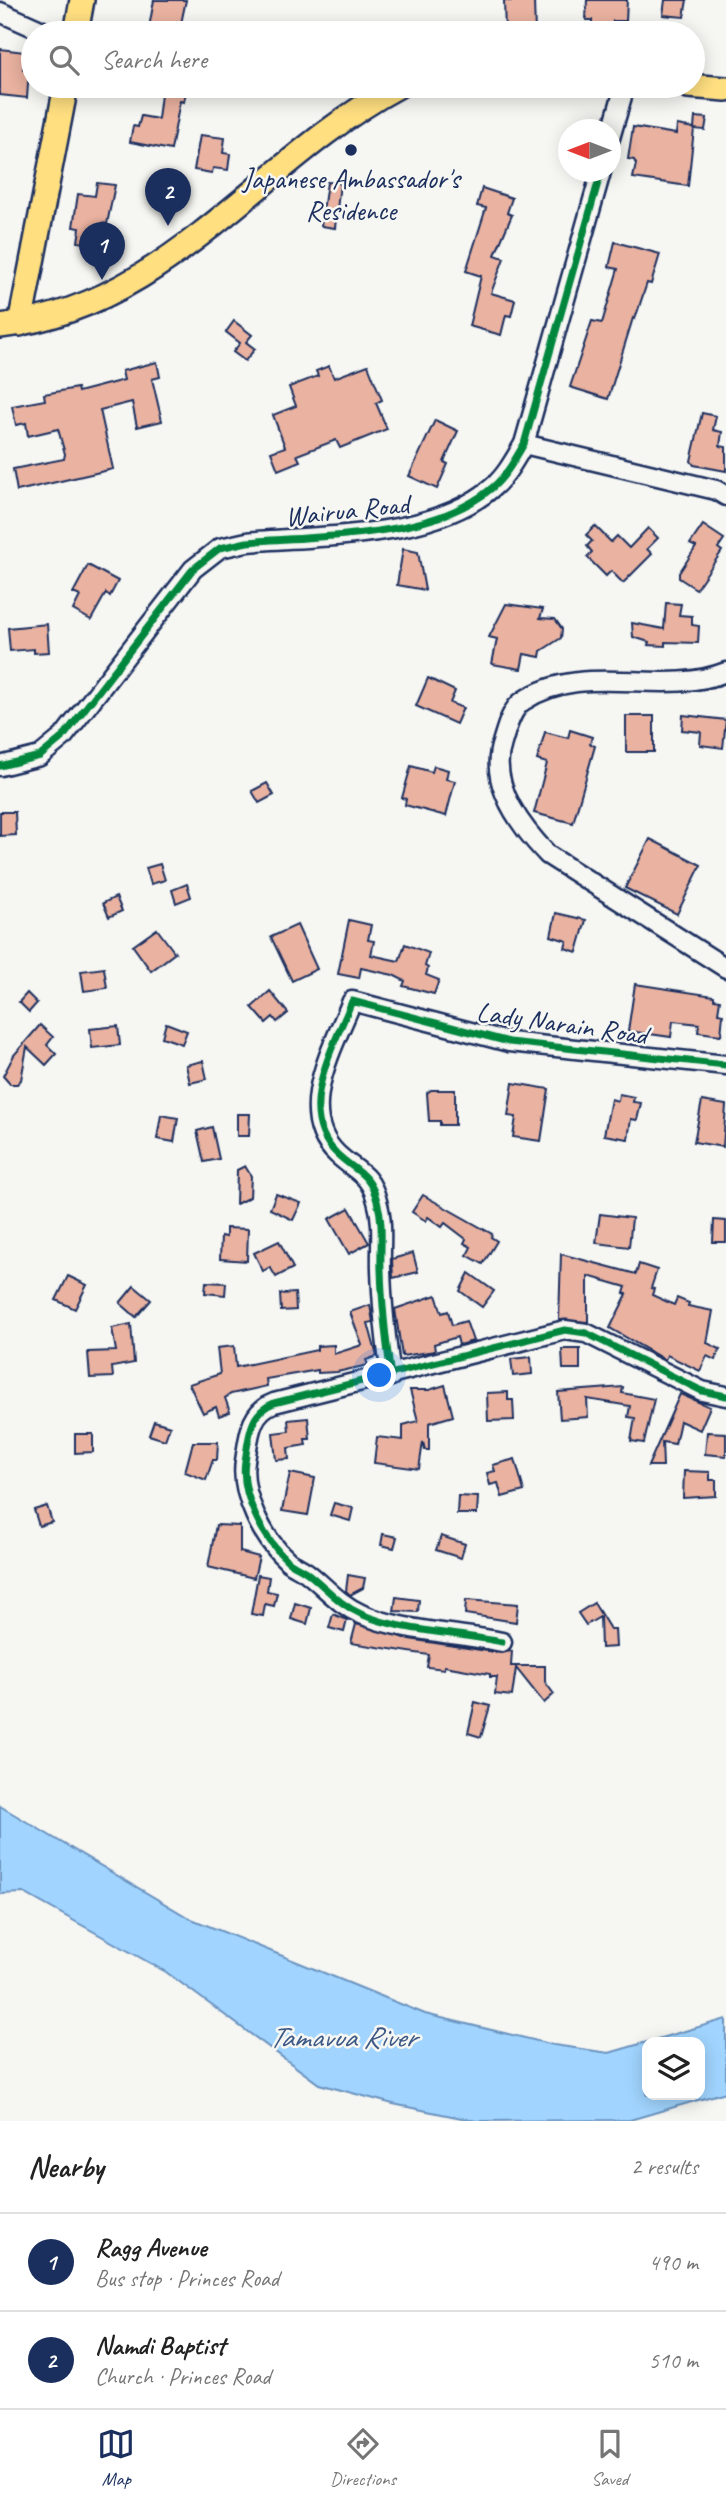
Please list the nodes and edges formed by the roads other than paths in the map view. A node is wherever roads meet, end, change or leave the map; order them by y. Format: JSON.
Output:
{"nodes":[{"id":1,"x":82,"y":0,"type":"edge"},
{"id":2,"x":0,"y":12,"type":"edge"},
{"id":3,"x":21,"y":21,"type":"edge"},
{"id":4,"x":78,"y":21,"type":"edge"},
{"id":5,"x":705,"y":87,"type":"edge"},
{"id":6,"x":726,"y":89,"type":"edge"},
{"id":7,"x":63,"y":98,"type":"edge"},
{"id":8,"x":378,"y":98,"type":"edge"},
{"id":9,"x":622,"y":98,"type":"edge"},
{"id":10,"x":616,"y":119,"type":"edge"},
{"id":11,"x":598,"y":182,"type":"edge"},
{"id":12,"x":10,"y":325,"type":"edge"},
{"id":13,"x":524,"y":444,"type":"junction"},
{"id":14,"x":726,"y":496,"type":"edge"},
{"id":15,"x":726,"y":672,"type":"edge"},
{"id":16,"x":0,"y":766,"type":"edge"},
{"id":17,"x":726,"y":968,"type":"edge"},
{"id":18,"x":726,"y":1065,"type":"edge"},
{"id":19,"x":391,"y":1376,"type":"junction"},
{"id":20,"x":726,"y":1396,"type":"edge"},
{"id":21,"x":502,"y":1642,"type":"dead end"}],
"edges":[{"from":1,"to":4,"type":"main road"},
{"from":2,"to":3,"type":"street"},
{"from":5,"to":6,"type":"main road"},
{"from":7,"to":12,"type":"main road"},
{"from":8,"to":12,"type":"main road"},
{"from":9,"to":10,"type":"street"},
{"from":11,"to":13,"type":"street","name":"Wairua Road"},
{"from":13,"to":14,"type":"street"},
{"from":13,"to":16,"type":"street","name":"Wairua Road"},
{"from":15,"to":17,"type":"street"},
{"from":18,"to":19,"type":"street","name":"Lady Narain Road"},
{"from":19,"to":20,"type":"street"},
{"from":19,"to":21,"type":"street"}]}
